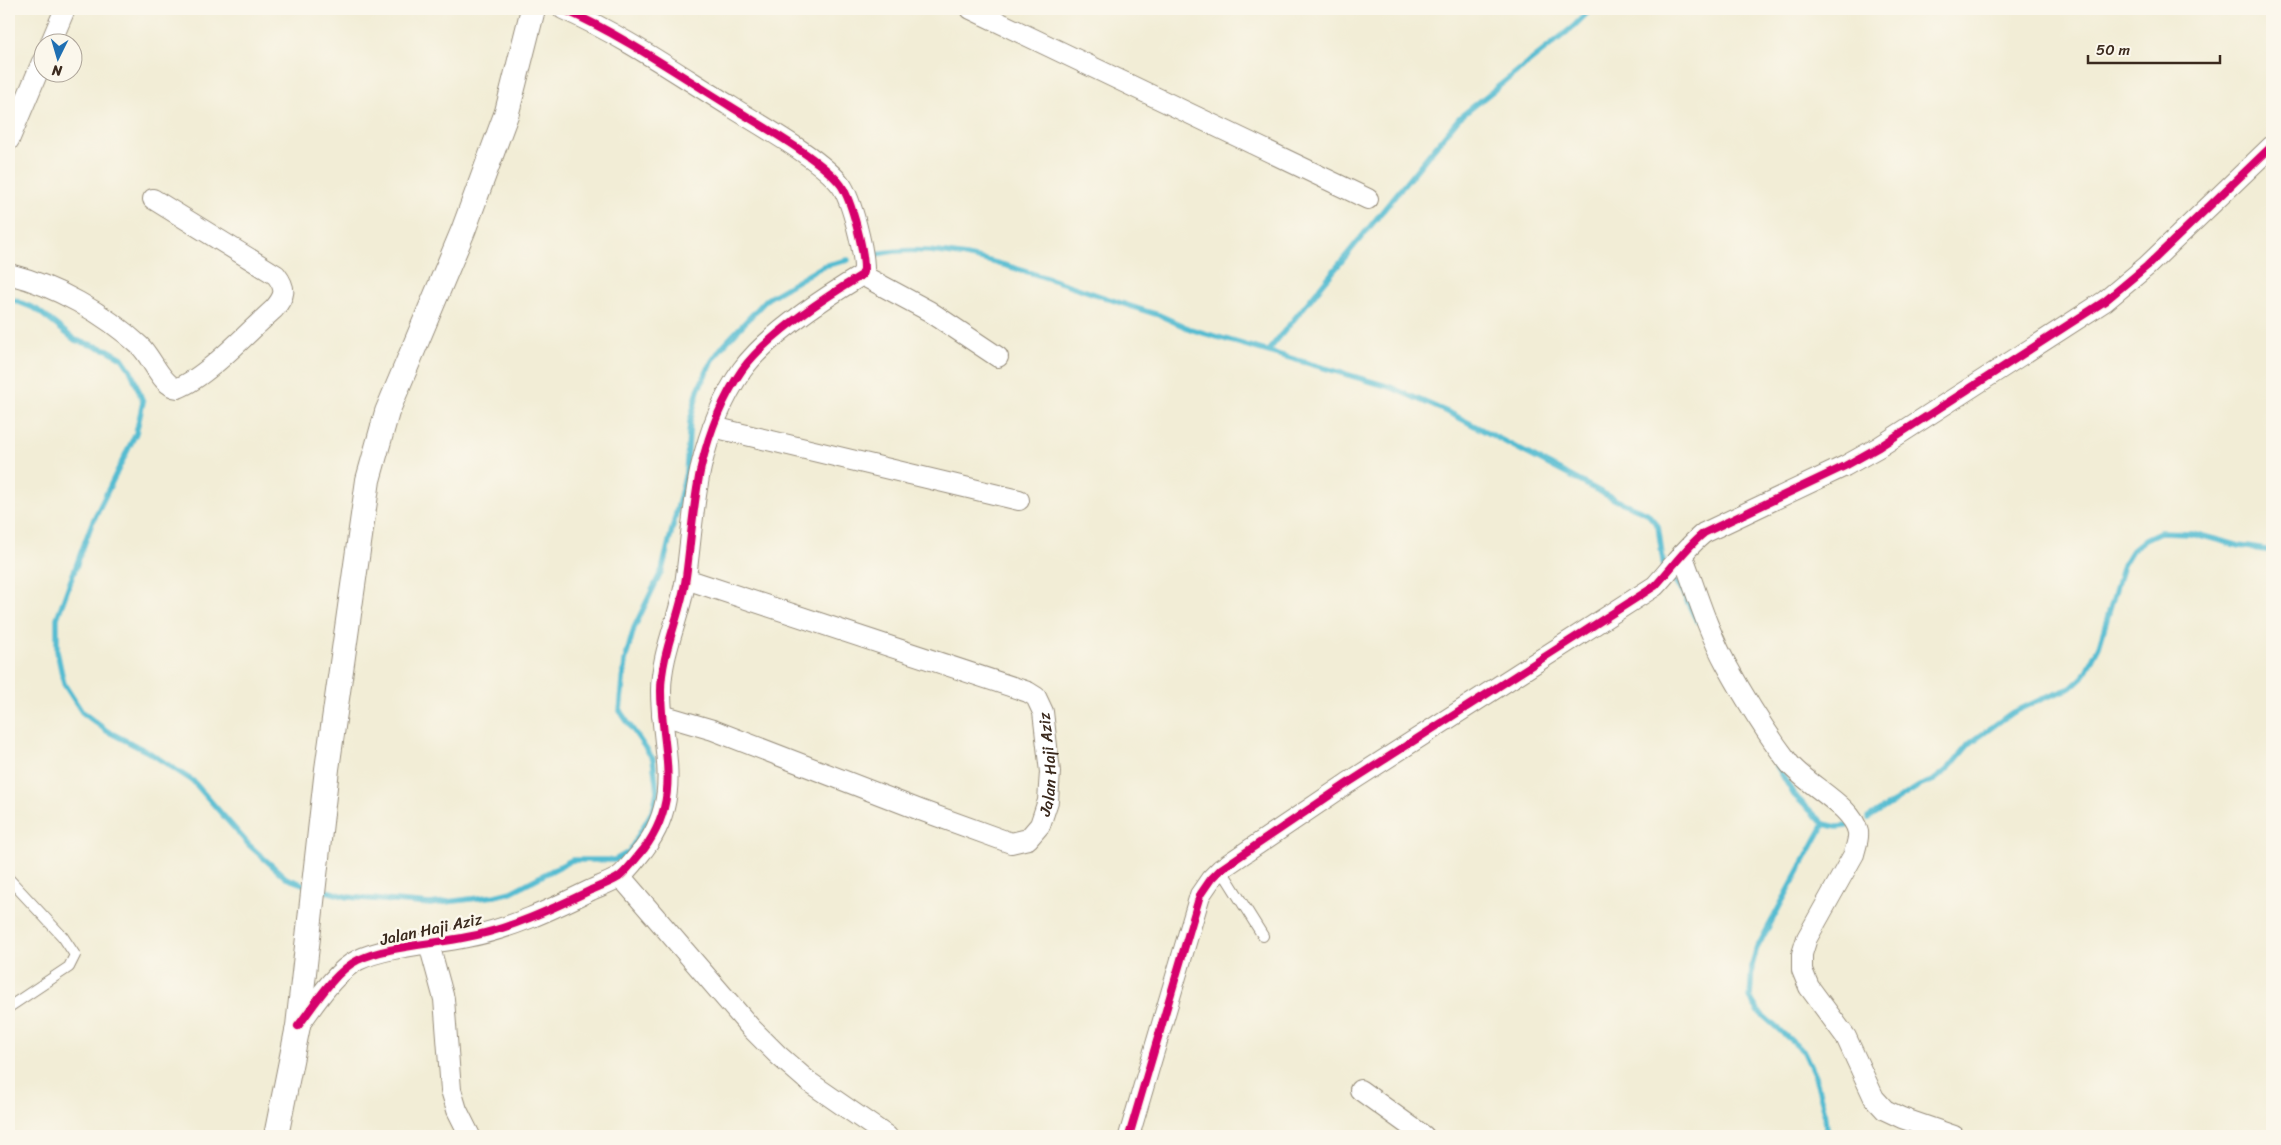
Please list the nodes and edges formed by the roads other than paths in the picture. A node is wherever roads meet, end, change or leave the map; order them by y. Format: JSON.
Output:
{"nodes":[{"id":1,"x":65,"y":9,"type":"edge"},
{"id":2,"x":533,"y":9,"type":"edge"},
{"id":3,"x":563,"y":9,"type":"edge"},
{"id":4,"x":972,"y":9,"type":"edge"},
{"id":5,"x":55,"y":32,"type":"edge"},
{"id":6,"x":34,"y":82,"type":"edge"},
{"id":7,"x":9,"y":140,"type":"edge"},
{"id":8,"x":2272,"y":146,"type":"edge"},
{"id":9,"x":153,"y":199,"type":"dead end"},
{"id":10,"x":1368,"y":199,"type":"dead end"},
{"id":11,"x":9,"y":274,"type":"edge"},
{"id":12,"x":862,"y":275,"type":"junction"},
{"id":13,"x":998,"y":357,"type":"dead end"},
{"id":14,"x":713,"y":427,"type":"junction"},
{"id":15,"x":1019,"y":500,"type":"dead end"},
{"id":16,"x":1678,"y":561,"type":"junction"},
{"id":17,"x":686,"y":579,"type":"junction"},
{"id":18,"x":662,"y":716,"type":"junction"},
{"id":19,"x":1221,"y":869,"type":"junction"},
{"id":20,"x":620,"y":876,"type":"junction"},
{"id":21,"x":9,"y":879,"type":"edge"},
{"id":22,"x":1264,"y":936,"type":"dead end"},
{"id":23,"x":429,"y":944,"type":"junction"},
{"id":24,"x":9,"y":1007,"type":"edge"},
{"id":25,"x":298,"y":1026,"type":"junction"},
{"id":26,"x":1360,"y":1090,"type":"dead end"},
{"id":27,"x":876,"y":1133,"type":"edge"},
{"id":28,"x":276,"y":1136,"type":"edge"},
{"id":29,"x":470,"y":1136,"type":"edge"},
{"id":30,"x":1129,"y":1136,"type":"edge"},
{"id":31,"x":1424,"y":1136,"type":"edge"},
{"id":32,"x":1954,"y":1136,"type":"edge"}],
"edges":[{"from":1,"to":5,"type":"street"},
{"from":2,"to":25,"type":"street"},
{"from":3,"to":12,"type":"street"},
{"from":4,"to":10,"type":"street"},
{"from":6,"to":7,"type":"street"},
{"from":8,"to":16,"type":"street"},
{"from":9,"to":11,"type":"street"},
{"from":12,"to":13,"type":"street"},
{"from":12,"to":14,"type":"street"},
{"from":14,"to":15,"type":"street"},
{"from":14,"to":17,"type":"street"},
{"from":16,"to":19,"type":"street"},
{"from":16,"to":32,"type":"street"},
{"from":17,"to":18,"type":"street"},
{"from":17,"to":18,"type":"street","name":"Jalan Haji Aziz"},
{"from":18,"to":20,"type":"street"},
{"from":19,"to":22,"type":"lane"},
{"from":19,"to":30,"type":"street"},
{"from":20,"to":23,"type":"street","name":"Jalan Haji Aziz"},
{"from":20,"to":27,"type":"street"},
{"from":21,"to":24,"type":"lane"},
{"from":23,"to":25,"type":"street","name":"Jalan Haji Aziz"},
{"from":23,"to":29,"type":"street"},
{"from":25,"to":28,"type":"street"},
{"from":26,"to":31,"type":"street"}]}
